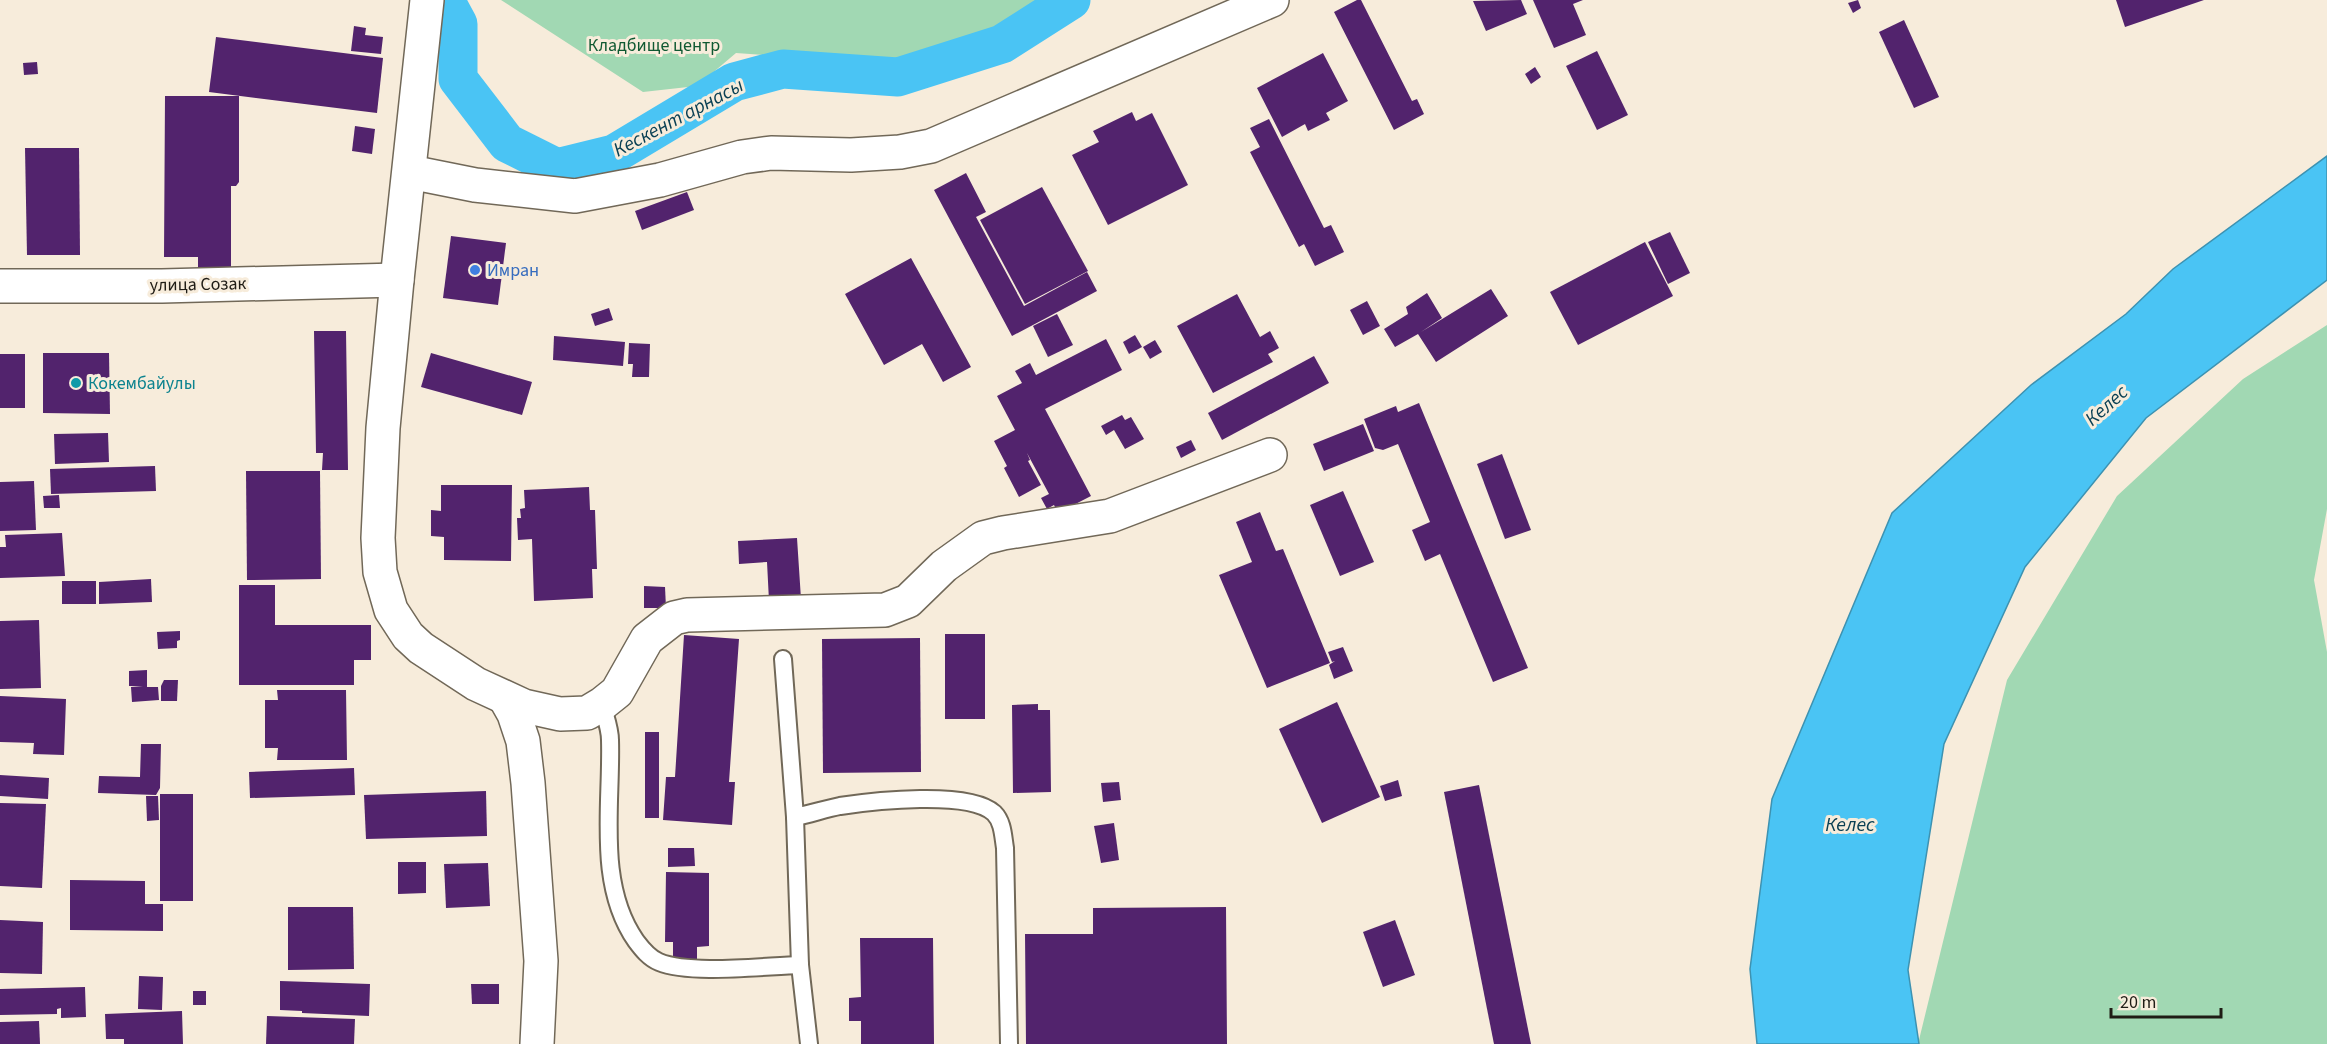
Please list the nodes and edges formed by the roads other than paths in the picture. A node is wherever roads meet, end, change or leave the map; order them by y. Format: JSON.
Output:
{"nodes":[{"id":1,"x":1272,"y":0,"type":"edge"},
{"id":2,"x":426,"y":12,"type":"edge"},
{"id":3,"x":410,"y":172,"type":"junction"},
{"id":4,"x":397,"y":280,"type":"junction"},
{"id":5,"x":0,"y":286,"type":"edge"},
{"id":6,"x":1270,"y":455,"type":"dead end"},
{"id":7,"x":783,"y":659,"type":"dead end"},
{"id":8,"x":505,"y":698,"type":"junction"},
{"id":9,"x":602,"y":704,"type":"junction"},
{"id":10,"x":795,"y":817,"type":"junction"},
{"id":11,"x":800,"y":965,"type":"junction"},
{"id":12,"x":537,"y":1044,"type":"edge"},
{"id":13,"x":809,"y":1044,"type":"edge"},
{"id":14,"x":1009,"y":1044,"type":"edge"}],
"edges":[{"from":1,"to":3,"type":"street"},
{"from":2,"to":3,"type":"street"},
{"from":3,"to":4,"type":"street"},
{"from":4,"to":5,"type":"street","name":"улица Созак"},
{"from":4,"to":8,"type":"street"},
{"from":6,"to":9,"type":"street"},
{"from":7,"to":10,"type":"lane"},
{"from":8,"to":9,"type":"street"},
{"from":8,"to":12,"type":"street"},
{"from":9,"to":11,"type":"lane"},
{"from":10,"to":11,"type":"lane"},
{"from":10,"to":14,"type":"lane"},
{"from":11,"to":13,"type":"lane"}]}
